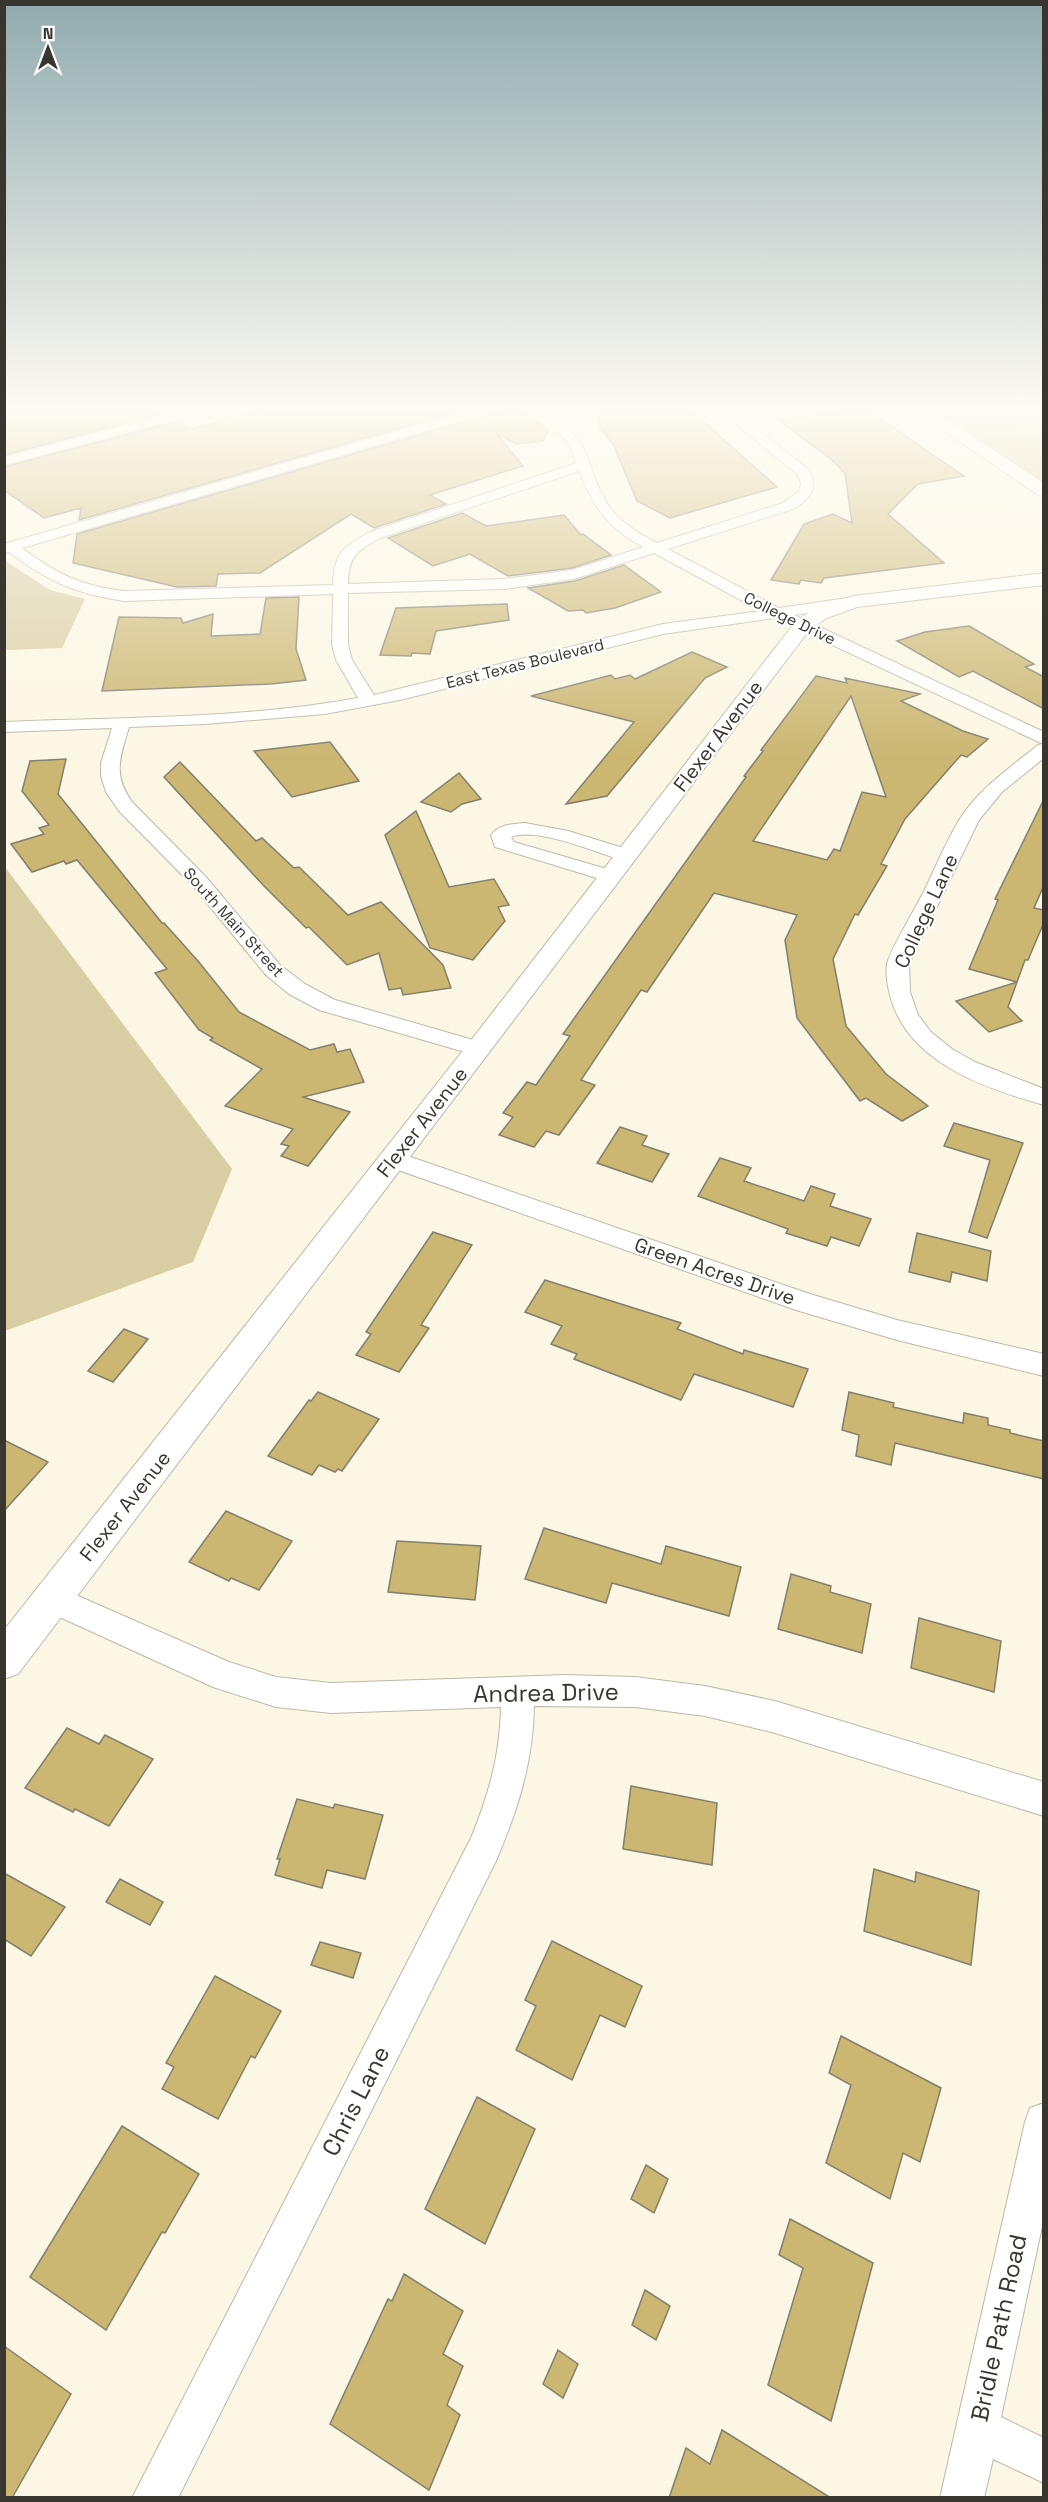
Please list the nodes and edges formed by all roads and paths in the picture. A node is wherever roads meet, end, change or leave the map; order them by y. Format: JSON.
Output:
{"nodes":[{"id":1,"x":88,"y":525,"type":"edge"},
{"id":2,"x":406,"y":525,"type":"edge"},
{"id":3,"x":619,"y":525,"type":"edge"},
{"id":4,"x":730,"y":525,"type":"edge"},
{"id":5,"x":8,"y":548,"type":"edge"},
{"id":6,"x":656,"y":549,"type":"junction"},
{"id":7,"x":1044,"y":579,"type":"edge"},
{"id":8,"x":341,"y":590,"type":"junction"},
{"id":9,"x":854,"y":602,"type":"junction"},
{"id":10,"x":775,"y":612,"type":"junction"},
{"id":11,"x":802,"y":625,"type":"junction"},
{"id":12,"x":369,"y":701,"type":"junction"},
{"id":13,"x":122,"y":723,"type":"junction"},
{"id":14,"x":4,"y":727,"type":"edge"},
{"id":15,"x":1044,"y":740,"type":"edge"},
{"id":16,"x":1044,"y":749,"type":"edge"},
{"id":17,"x":626,"y":855,"type":"junction"},
{"id":18,"x":610,"y":876,"type":"junction"},
{"id":19,"x":479,"y":1049,"type":"junction"},
{"id":20,"x":1044,"y":1096,"type":"edge"},
{"id":21,"x":393,"y":1159,"type":"junction"},
{"id":22,"x":1044,"y":1365,"type":"edge"},
{"id":23,"x":53,"y":1599,"type":"junction"},
{"id":24,"x":4,"y":1661,"type":"edge"},
{"id":25,"x":518,"y":1693,"type":"junction"},
{"id":26,"x":1044,"y":1799,"type":"edge"},
{"id":27,"x":1044,"y":2122,"type":"edge"},
{"id":28,"x":978,"y":2429,"type":"junction"},
{"id":29,"x":1044,"y":2462,"type":"edge"},
{"id":30,"x":154,"y":2498,"type":"edge"},
{"id":31,"x":962,"y":2498,"type":"edge"}],
"edges":[{"from":1,"to":5,"type":"street"},
{"from":2,"to":8,"type":"street"},
{"from":3,"to":6,"type":"street","name":"College Drive"},
{"from":4,"to":6,"type":"street"},
{"from":5,"to":8,"type":"street"},
{"from":6,"to":8,"type":"street"},
{"from":6,"to":10,"type":"street","name":"College Drive"},
{"from":7,"to":9,"type":"street","name":"East Texas Boulevard"},
{"from":8,"to":12,"type":"street"},
{"from":9,"to":10,"type":"street","name":"East Texas Boulevard"},
{"from":9,"to":11,"type":"street","name":"Flexer Avenue"},
{"from":10,"to":11,"type":"street","name":"College Drive"},
{"from":10,"to":12,"type":"street","name":"East Texas Boulevard"},
{"from":11,"to":15,"type":"street","name":"College Drive"},
{"from":11,"to":17,"type":"street","name":"Flexer Avenue"},
{"from":12,"to":13,"type":"street","name":"East Texas Boulevard"},
{"from":13,"to":14,"type":"street","name":"East Texas Boulevard"},
{"from":13,"to":19,"type":"street","name":"South Main Street"},
{"from":16,"to":20,"type":"street","name":"College Lane"},
{"from":17,"to":18,"type":"street","name":"Flexer Avenue"},
{"from":17,"to":18,"type":"street"},
{"from":18,"to":19,"type":"street","name":"Flexer Avenue"},
{"from":19,"to":21,"type":"street","name":"Flexer Avenue"},
{"from":21,"to":22,"type":"street","name":"Green Acres Drive"},
{"from":21,"to":23,"type":"street","name":"Flexer Avenue"},
{"from":23,"to":24,"type":"street","name":"Flexer Avenue"},
{"from":23,"to":25,"type":"street","name":"Andrea Drive"},
{"from":25,"to":26,"type":"street","name":"Andrea Drive"},
{"from":25,"to":30,"type":"street","name":"Chris Lane"},
{"from":27,"to":28,"type":"street","name":"Bridle Path Road"},
{"from":28,"to":29,"type":"street"},
{"from":28,"to":31,"type":"street","name":"Bridle Path Road"}]}
